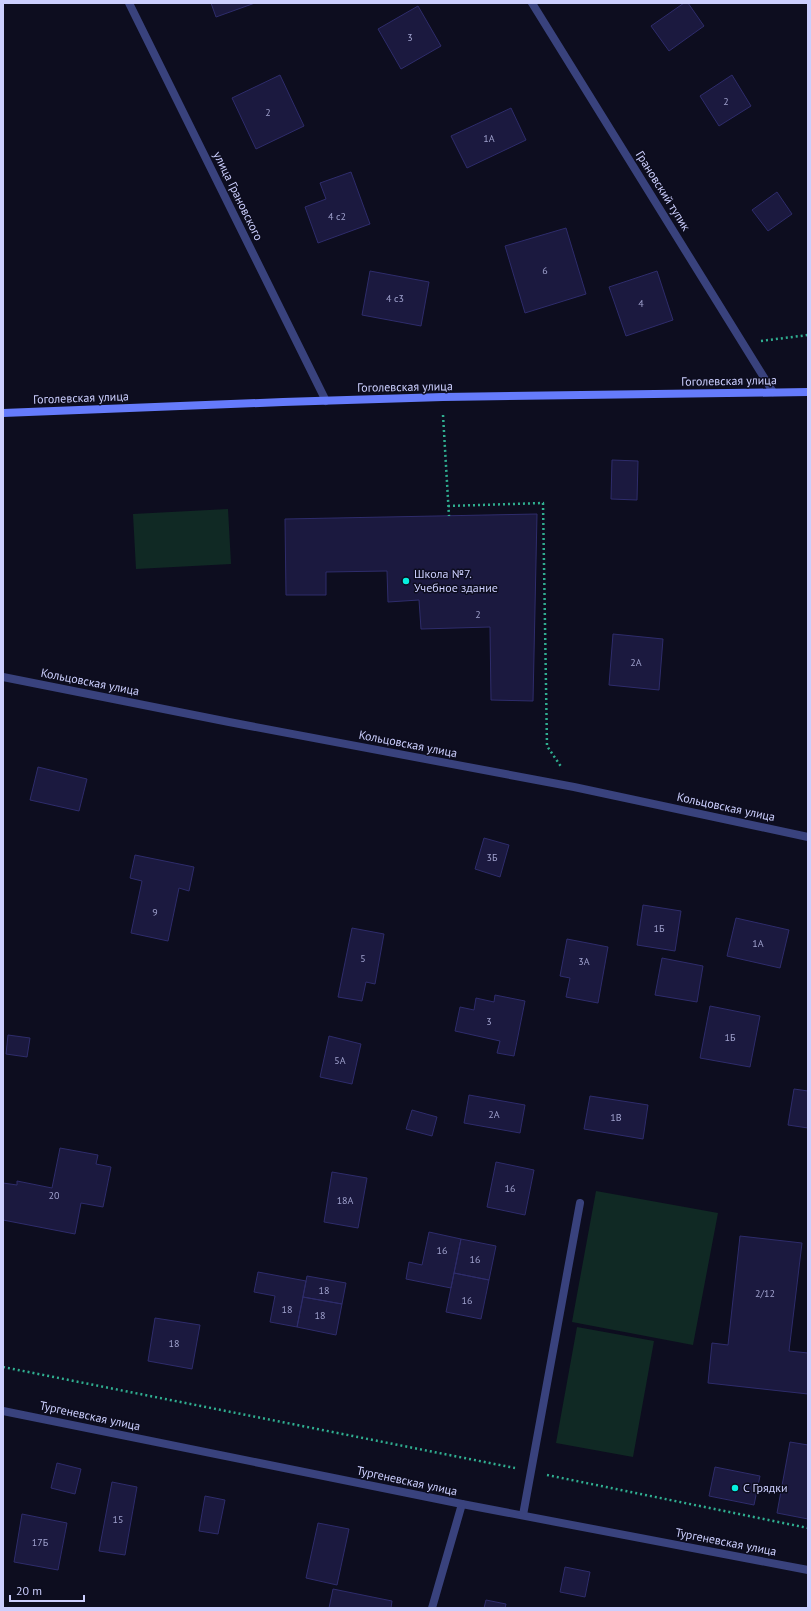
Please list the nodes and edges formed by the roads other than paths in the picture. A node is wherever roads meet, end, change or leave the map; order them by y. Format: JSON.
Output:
{"nodes":[{"id":1,"x":129,"y":3,"type":"edge"},
{"id":2,"x":532,"y":3,"type":"edge"},
{"id":3,"x":773,"y":392,"type":"junction"},
{"id":4,"x":808,"y":392,"type":"edge"},
{"id":5,"x":326,"y":401,"type":"junction"},
{"id":6,"x":3,"y":413,"type":"edge"},
{"id":7,"x":3,"y":677,"type":"edge"},
{"id":8,"x":808,"y":837,"type":"edge"},
{"id":9,"x":580,"y":1204,"type":"dead end"},
{"id":10,"x":3,"y":1411,"type":"edge"},
{"id":11,"x":462,"y":1504,"type":"junction"},
{"id":12,"x":523,"y":1515,"type":"junction"},
{"id":13,"x":808,"y":1570,"type":"edge"},
{"id":14,"x":432,"y":1608,"type":"edge"}],
"edges":[{"from":1,"to":5,"type":"street","name":"улица Грановского"},
{"from":2,"to":3,"type":"street","name":"Грановский тупик"},
{"from":3,"to":4,"type":"street","name":"Гоголевская улица"},
{"from":3,"to":5,"type":"street","name":"Гоголевская улица"},
{"from":5,"to":6,"type":"street","name":"Гоголевская улица"},
{"from":7,"to":8,"type":"street","name":"Кольцовская улица"},
{"from":9,"to":12,"type":"street"},
{"from":10,"to":11,"type":"street","name":"Тургеневская улица"},
{"from":11,"to":12,"type":"street","name":"Тургеневская улица"},
{"from":11,"to":14,"type":"street"},
{"from":12,"to":13,"type":"street","name":"Тургеневская улица"}]}
